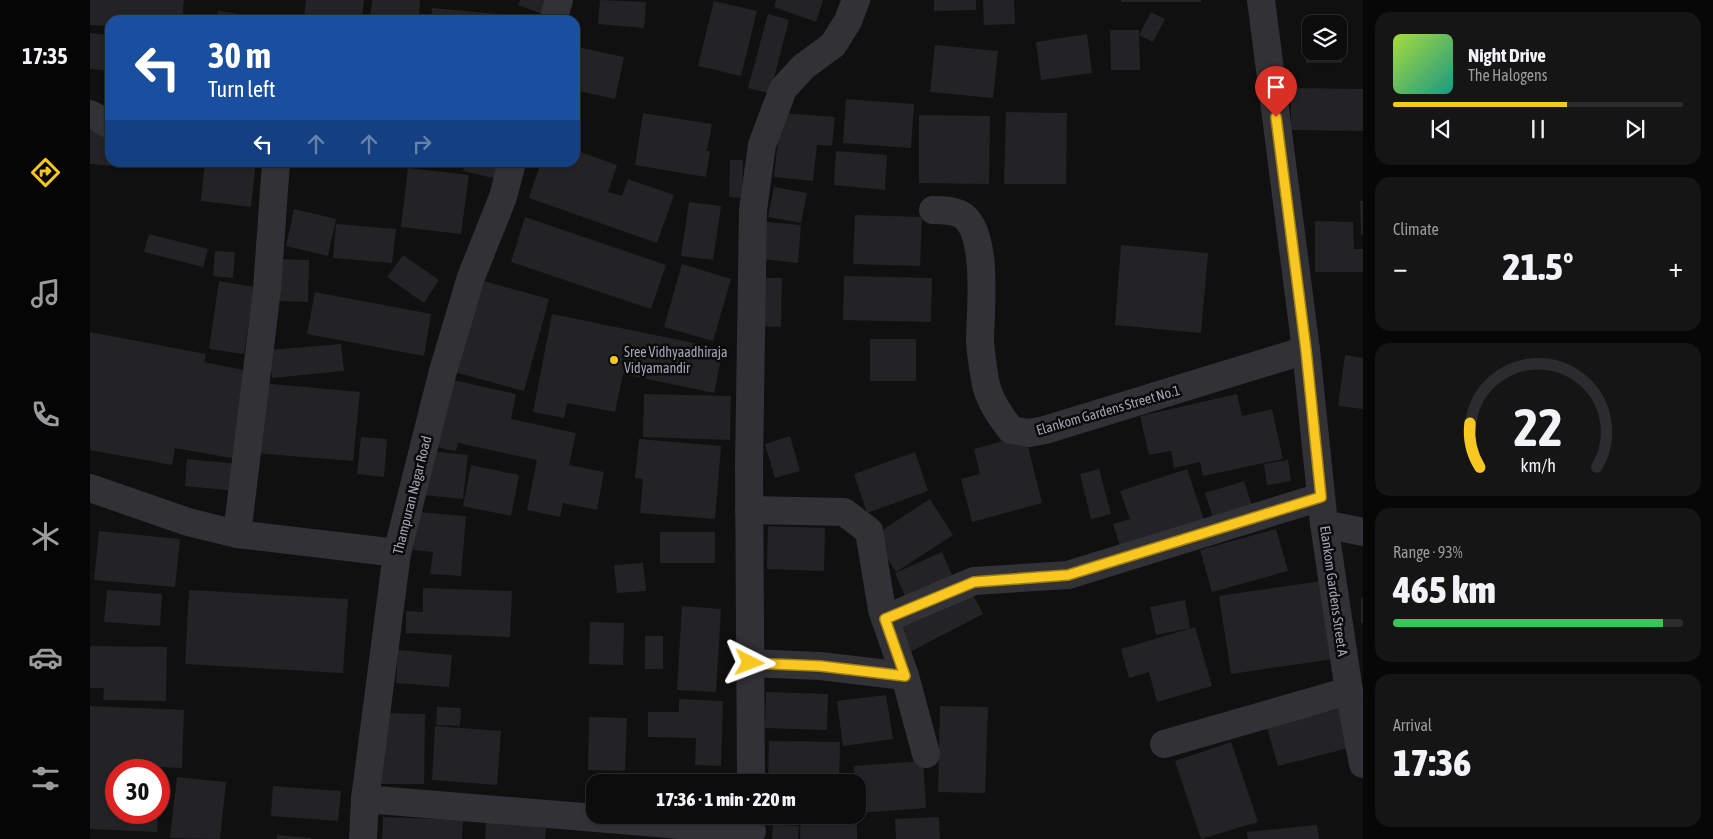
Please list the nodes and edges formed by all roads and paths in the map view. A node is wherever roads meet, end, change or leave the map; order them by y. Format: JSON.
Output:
{"nodes":[{"id":1,"x":559,"y":0,"type":"edge"},
{"id":2,"x":856,"y":0,"type":"edge"},
{"id":3,"x":1261,"y":0,"type":"edge"},
{"id":4,"x":554,"y":15,"type":"edge"},
{"id":5,"x":90,"y":114,"type":"edge"},
{"id":6,"x":105,"y":122,"type":"edge"},
{"id":7,"x":276,"y":167,"type":"edge"},
{"id":8,"x":511,"y":167,"type":"edge"},
{"id":9,"x":933,"y":210,"type":"dead end"},
{"id":10,"x":1306,"y":350,"type":"junction"},
{"id":11,"x":90,"y":488,"type":"edge"},
{"id":12,"x":1321,"y":497,"type":"junction"},
{"id":13,"x":749,"y":510,"type":"junction"},
{"id":14,"x":1324,"y":524,"type":"junction"},
{"id":15,"x":1363,"y":532,"type":"edge"},
{"id":16,"x":237,"y":534,"type":"junction"},
{"id":17,"x":397,"y":553,"type":"junction"},
{"id":18,"x":885,"y":619,"type":"junction"},
{"id":19,"x":750,"y":663,"type":"junction"},
{"id":20,"x":905,"y":676,"type":"junction"},
{"id":21,"x":1349,"y":691,"type":"junction"},
{"id":22,"x":1164,"y":744,"type":"dead end"},
{"id":23,"x":926,"y":754,"type":"dead end"},
{"id":24,"x":1363,"y":764,"type":"edge"},
{"id":25,"x":751,"y":774,"type":"edge"},
{"id":26,"x":365,"y":800,"type":"junction"},
{"id":27,"x":752,"y":828,"type":"edge"},
{"id":28,"x":363,"y":839,"type":"edge"}],
"edges":[{"from":1,"to":4,"type":"street"},
{"from":2,"to":13,"type":"street"},
{"from":3,"to":10,"type":"street","name":"Elankom Gardens Street A"},
{"from":5,"to":6,"type":"street"},
{"from":7,"to":16,"type":"street"},
{"from":8,"to":17,"type":"street","name":"Thampuran Nagar Road"},
{"from":9,"to":10,"type":"street","name":"Elankom Gardens Street No.1"},
{"from":10,"to":12,"type":"street","name":"Elankom Gardens Street A"},
{"from":11,"to":16,"type":"street"},
{"from":12,"to":14,"type":"street","name":"Elankom Gardens Street A"},
{"from":12,"to":18,"type":"street"},
{"from":13,"to":18,"type":"street"},
{"from":13,"to":19,"type":"street"},
{"from":14,"to":15,"type":"street"},
{"from":14,"to":21,"type":"street","name":"Elankom Gardens Street A"},
{"from":16,"to":17,"type":"street"},
{"from":17,"to":26,"type":"street","name":"Thampuran Nagar Road"},
{"from":18,"to":20,"type":"street"},
{"from":19,"to":20,"type":"street"},
{"from":19,"to":25,"type":"street"},
{"from":20,"to":23,"type":"street"},
{"from":21,"to":22,"type":"street"},
{"from":21,"to":24,"type":"street","name":"Elankom Gardens Street A"},
{"from":26,"to":27,"type":"street"},
{"from":26,"to":28,"type":"street","name":"Thampuran Nagar Road"}]}
